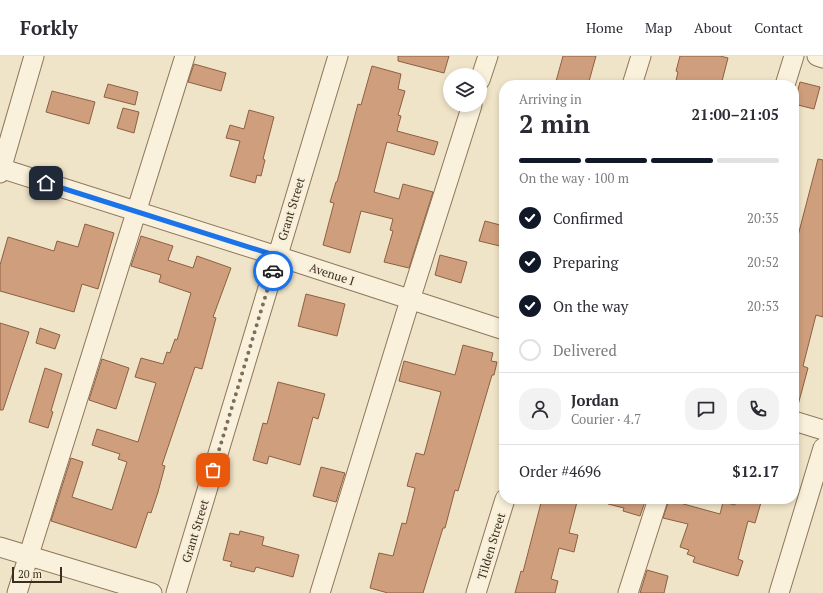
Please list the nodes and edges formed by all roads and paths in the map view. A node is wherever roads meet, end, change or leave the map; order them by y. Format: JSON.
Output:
{"nodes":[{"id":1,"x":34,"y":56,"type":"edge"},
{"id":2,"x":186,"y":56,"type":"edge"},
{"id":3,"x":338,"y":56,"type":"edge"},
{"id":4,"x":488,"y":56,"type":"edge"},
{"id":5,"x":641,"y":56,"type":"edge"},
{"id":6,"x":794,"y":56,"type":"edge"},
{"id":7,"x":817,"y":56,"type":"edge"},
{"id":8,"x":823,"y":58,"type":"edge"},
{"id":9,"x":484,"y":68,"type":"edge"},
{"id":10,"x":634,"y":80,"type":"edge"},
{"id":11,"x":787,"y":80,"type":"edge"},
{"id":12,"x":470,"y":112,"type":"edge"},
{"id":13,"x":0,"y":170,"type":"edge"},
{"id":14,"x":137,"y":212,"type":"junction"},
{"id":15,"x":277,"y":256,"type":"junction"},
{"id":16,"x":410,"y":300,"type":"junction"},
{"id":17,"x":499,"y":328,"type":"edge"},
{"id":18,"x":799,"y":423,"type":"edge"},
{"id":19,"x":823,"y":430,"type":"edge"},
{"id":20,"x":823,"y":448,"type":"edge"},
{"id":21,"x":503,"y":504,"type":"edge"},
{"id":22,"x":656,"y":504,"type":"edge"},
{"id":23,"x":0,"y":547,"type":"edge"},
{"id":24,"x":29,"y":556,"type":"junction"},
{"id":25,"x":17,"y":593,"type":"edge"},
{"id":26,"x":152,"y":593,"type":"edge"},
{"id":27,"x":176,"y":593,"type":"edge"},
{"id":28,"x":320,"y":593,"type":"edge"},
{"id":29,"x":476,"y":593,"type":"edge"},
{"id":30,"x":628,"y":593,"type":"edge"},
{"id":31,"x":779,"y":593,"type":"edge"}],
"edges":[{"from":1,"to":13,"type":"street"},
{"from":2,"to":14,"type":"street"},
{"from":3,"to":15,"type":"street","name":"Grant Street"},
{"from":4,"to":9,"type":"street"},
{"from":5,"to":10,"type":"street"},
{"from":6,"to":11,"type":"street"},
{"from":7,"to":8,"type":"street"},
{"from":12,"to":16,"type":"street"},
{"from":13,"to":14,"type":"street","name":"Avenue I"},
{"from":14,"to":15,"type":"street","name":"Avenue I"},
{"from":14,"to":24,"type":"street"},
{"from":15,"to":16,"type":"street","name":"Avenue I"},
{"from":15,"to":27,"type":"street","name":"Grant Street"},
{"from":16,"to":17,"type":"street","name":"Avenue I"},
{"from":16,"to":28,"type":"street"},
{"from":18,"to":19,"type":"street"},
{"from":20,"to":31,"type":"street"},
{"from":21,"to":29,"type":"street","name":"Tilden Street"},
{"from":22,"to":30,"type":"street"},
{"from":23,"to":24,"type":"street"},
{"from":24,"to":25,"type":"street"},
{"from":24,"to":26,"type":"street"}]}
